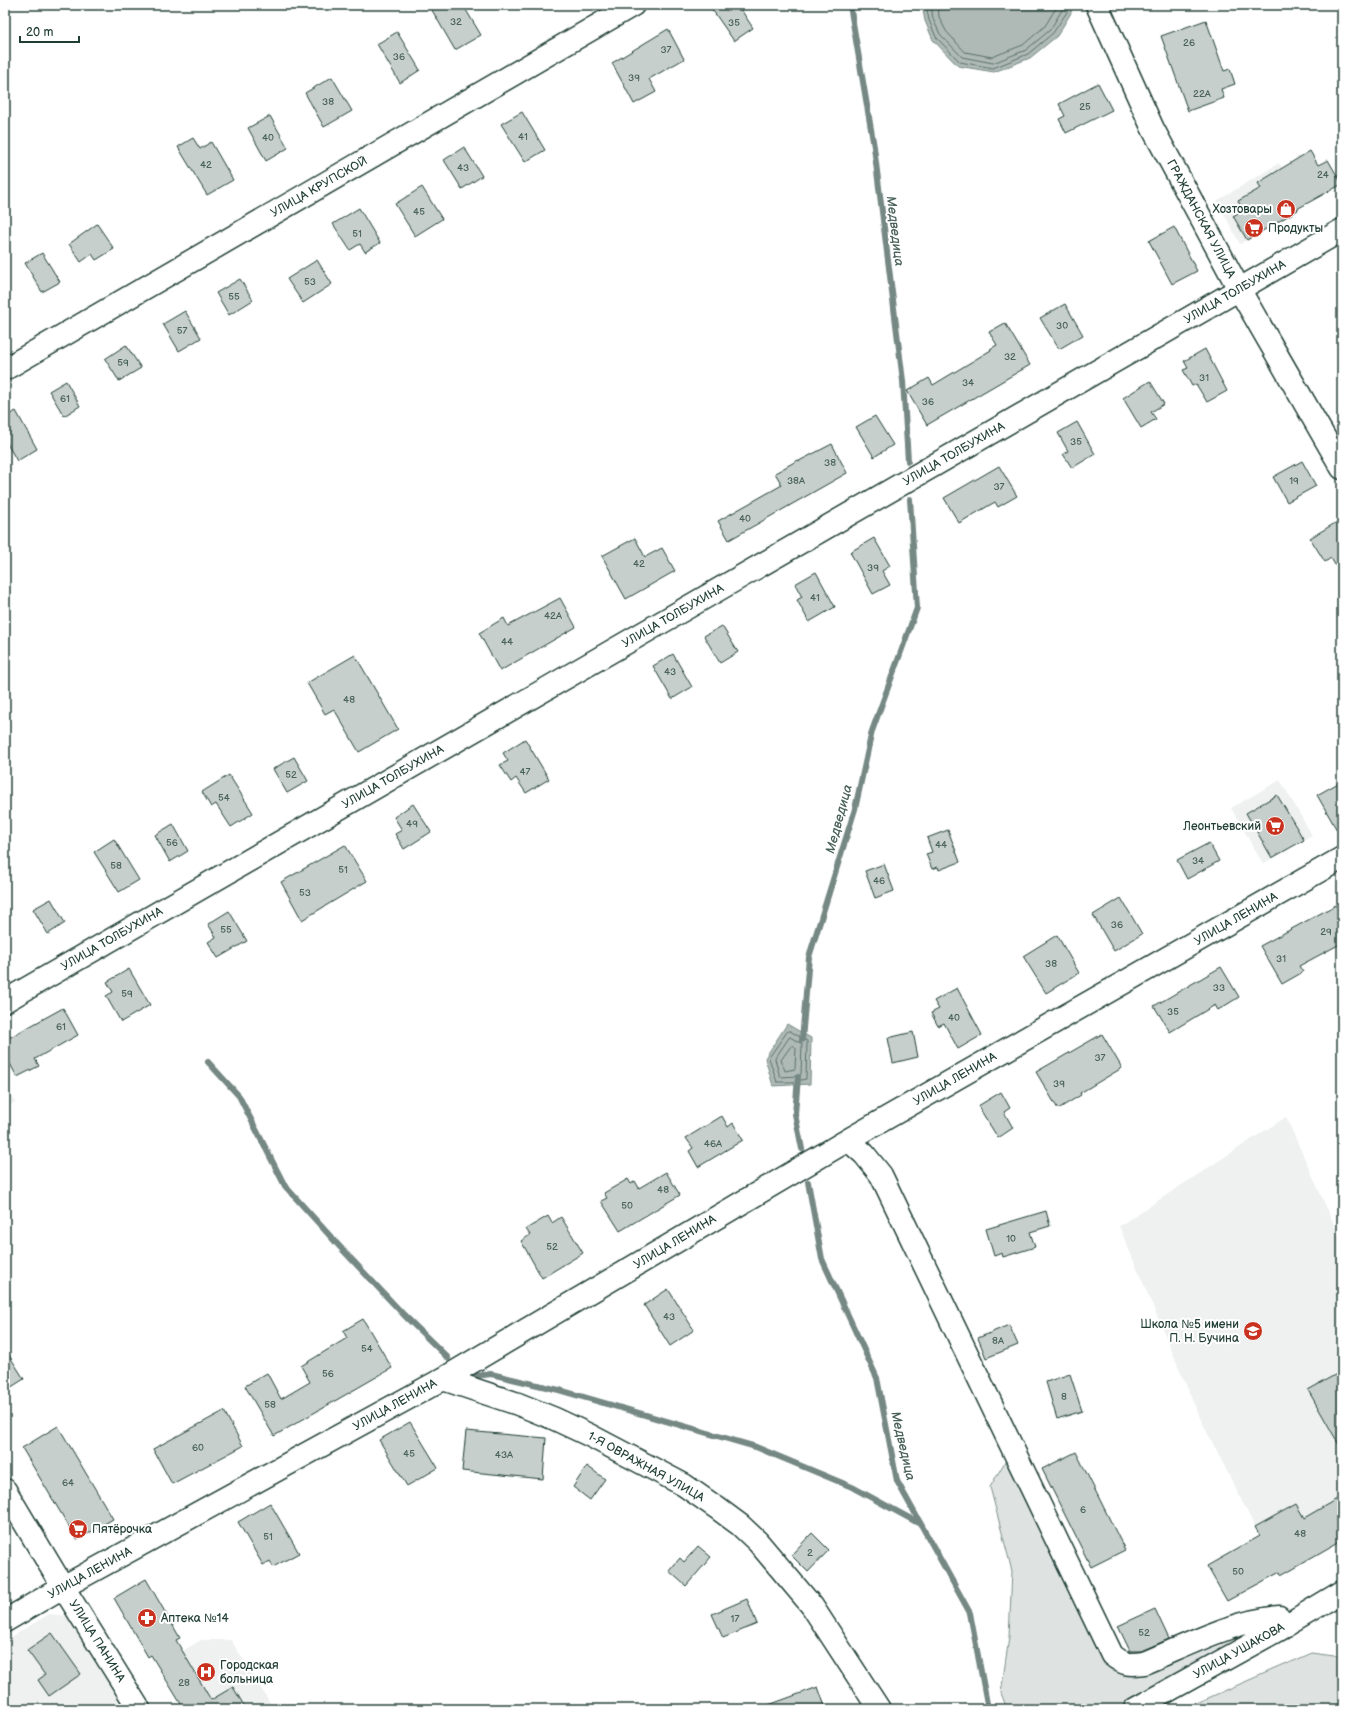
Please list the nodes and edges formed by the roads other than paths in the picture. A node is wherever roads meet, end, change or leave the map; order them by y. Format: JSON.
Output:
{"nodes":[{"id":1,"x":633,"y":5,"type":"edge"},
{"id":2,"x":1097,"y":5,"type":"edge"},
{"id":3,"x":1342,"y":230,"type":"edge"},
{"id":4,"x":1239,"y":289,"type":"junction"},
{"id":5,"x":5,"y":369,"type":"edge"},
{"id":6,"x":1342,"y":468,"type":"edge"},
{"id":7,"x":1342,"y":858,"type":"edge"},
{"id":8,"x":5,"y":1001,"type":"edge"},
{"id":9,"x":848,"y":1140,"type":"junction"},
{"id":10,"x":443,"y":1379,"type":"junction"},
{"id":11,"x":5,"y":1490,"type":"edge"},
{"id":12,"x":63,"y":1587,"type":"junction"},
{"id":13,"x":1342,"y":1592,"type":"edge"},
{"id":14,"x":5,"y":1621,"type":"edge"},
{"id":15,"x":1286,"y":1626,"type":"junction"},
{"id":16,"x":139,"y":1709,"type":"edge"},
{"id":17,"x":880,"y":1709,"type":"edge"},
{"id":18,"x":1135,"y":1709,"type":"edge"}],
"edges":[{"from":1,"to":5,"type":"street","name":"УЛИЦА КРУПСКОЙ"},
{"from":2,"to":4,"type":"street","name":"ГРАЖДАНСКАЯ УЛИЦА"},
{"from":3,"to":4,"type":"street","name":"УЛИЦА ТОЛБУХИНА"},
{"from":4,"to":6,"type":"street","name":"ГРАЖДАНСКАЯ УЛИЦА"},
{"from":4,"to":8,"type":"street","name":"УЛИЦА ТОЛБУХИНА"},
{"from":7,"to":9,"type":"street","name":"УЛИЦА ЛЕНИНА"},
{"from":9,"to":10,"type":"street","name":"УЛИЦА ЛЕНИНА"},
{"from":9,"to":15,"type":"street"},
{"from":10,"to":12,"type":"street","name":"УЛИЦА ЛЕНИНА"},
{"from":10,"to":17,"type":"street","name":"1-Я ОВРАЖНАЯ УЛИЦА"},
{"from":11,"to":12,"type":"street","name":"УЛИЦА ПАНИНА"},
{"from":12,"to":14,"type":"street","name":"УЛИЦА ЛЕНИНА"},
{"from":12,"to":16,"type":"street","name":"УЛИЦА ПАНИНА"},
{"from":13,"to":15,"type":"street","name":"УЛИЦА УШАКОВА"},
{"from":15,"to":18,"type":"street","name":"УЛИЦА УШАКОВА"}]}
